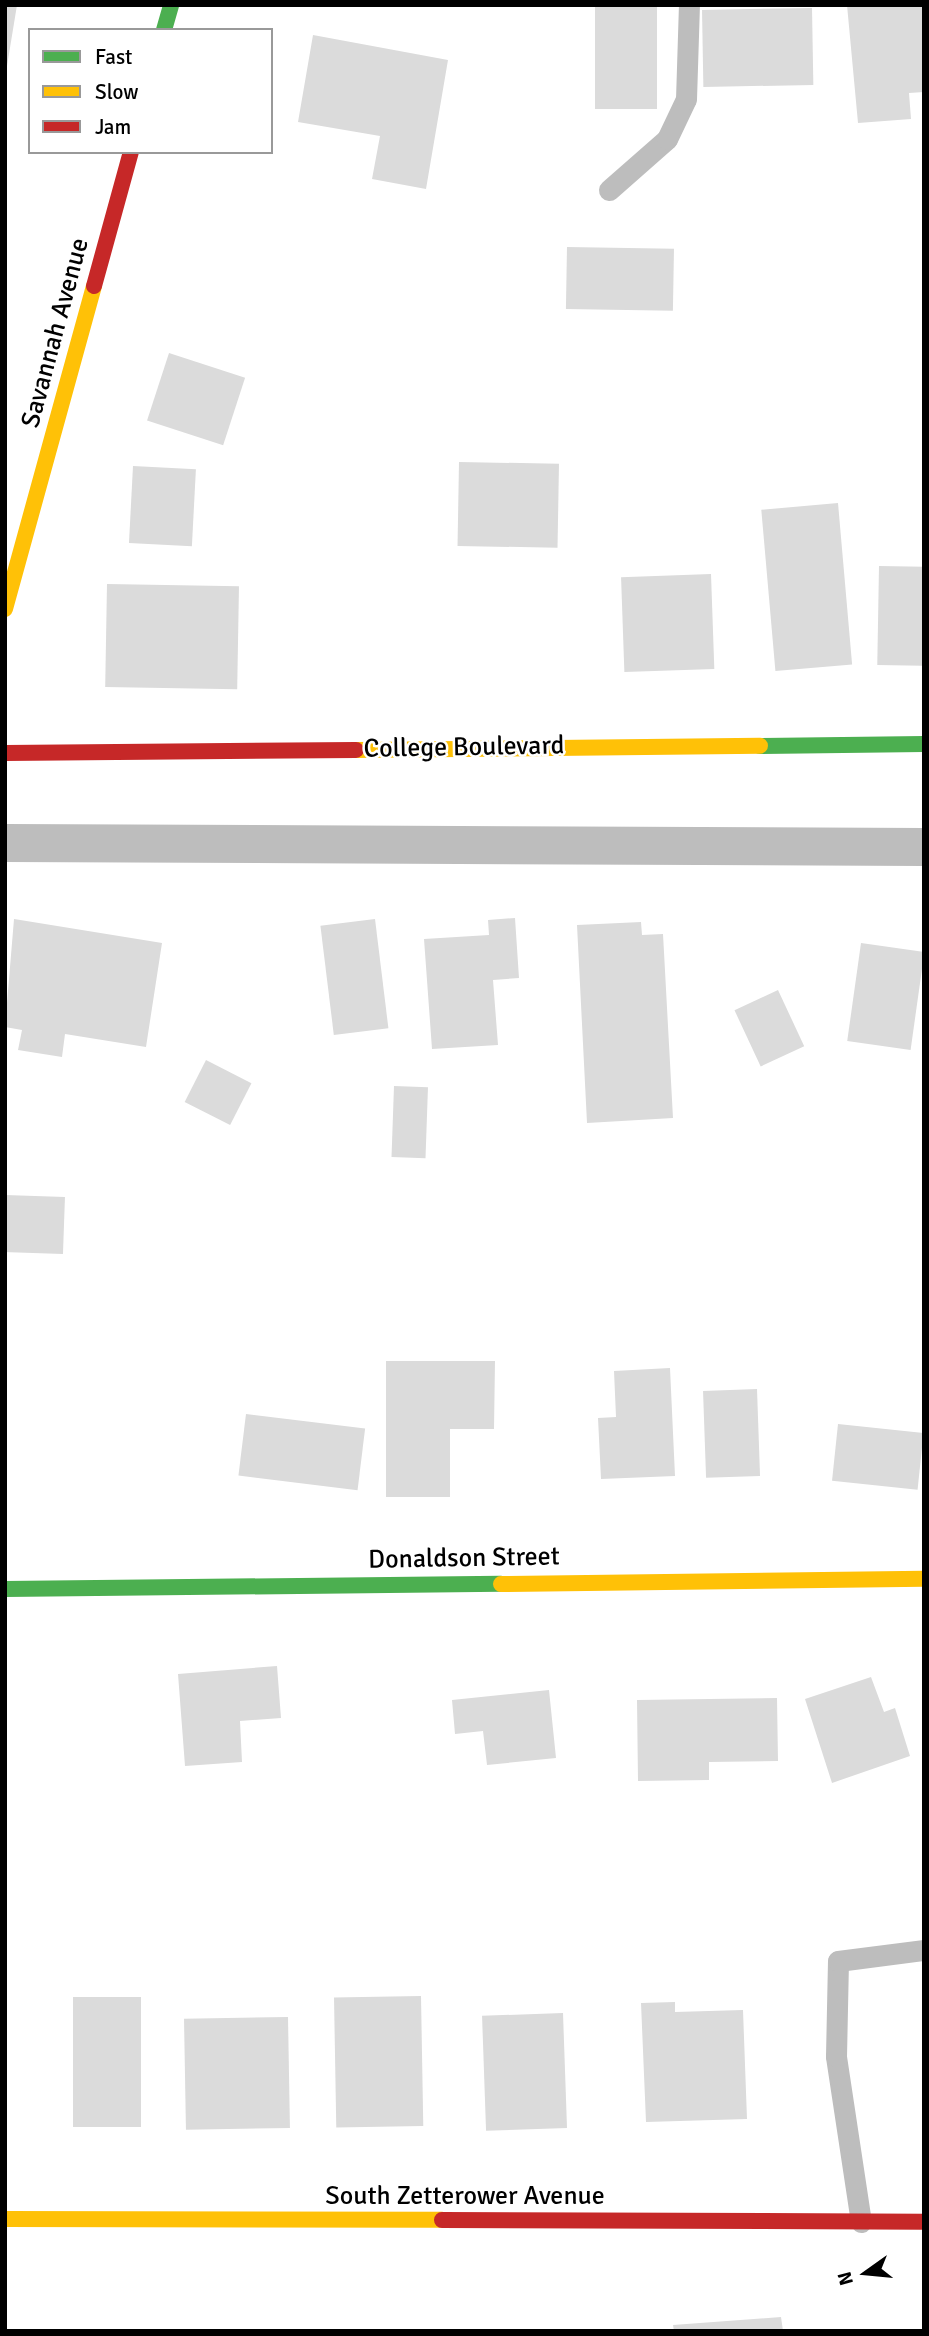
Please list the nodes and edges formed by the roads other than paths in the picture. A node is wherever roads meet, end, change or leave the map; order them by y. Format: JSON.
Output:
{"nodes":[{"id":1,"x":171,"y":5,"type":"edge"},
{"id":2,"x":689,"y":5,"type":"edge"},
{"id":3,"x":165,"y":28,"type":"edge"},
{"id":4,"x":130,"y":154,"type":"edge"},
{"id":5,"x":609,"y":190,"type":"dead end"},
{"id":6,"x":5,"y":609,"type":"edge"},
{"id":7,"x":924,"y":744,"type":"edge"},
{"id":8,"x":5,"y":753,"type":"edge"},
{"id":9,"x":5,"y":843,"type":"edge"},
{"id":10,"x":924,"y":846,"type":"edge"},
{"id":11,"x":924,"y":1578,"type":"edge"},
{"id":12,"x":5,"y":1589,"type":"edge"},
{"id":13,"x":924,"y":1950,"type":"edge"},
{"id":14,"x":5,"y":2219,"type":"edge"},
{"id":15,"x":861,"y":2222,"type":"junction"},
{"id":16,"x":924,"y":2222,"type":"edge"}],
"edges":[{"from":1,"to":3,"type":"street"},
{"from":2,"to":5,"type":"lane"},
{"from":4,"to":6,"type":"street","name":"Savannah Avenue"},
{"from":7,"to":8,"type":"street","name":"College Boulevard"},
{"from":9,"to":10,"type":"street"},
{"from":11,"to":12,"type":"street","name":"Donaldson Street"},
{"from":13,"to":15,"type":"lane"},
{"from":14,"to":15,"type":"street","name":"South Zetterower Avenue"},
{"from":15,"to":16,"type":"street","name":"South Zetterower Avenue"}]}
